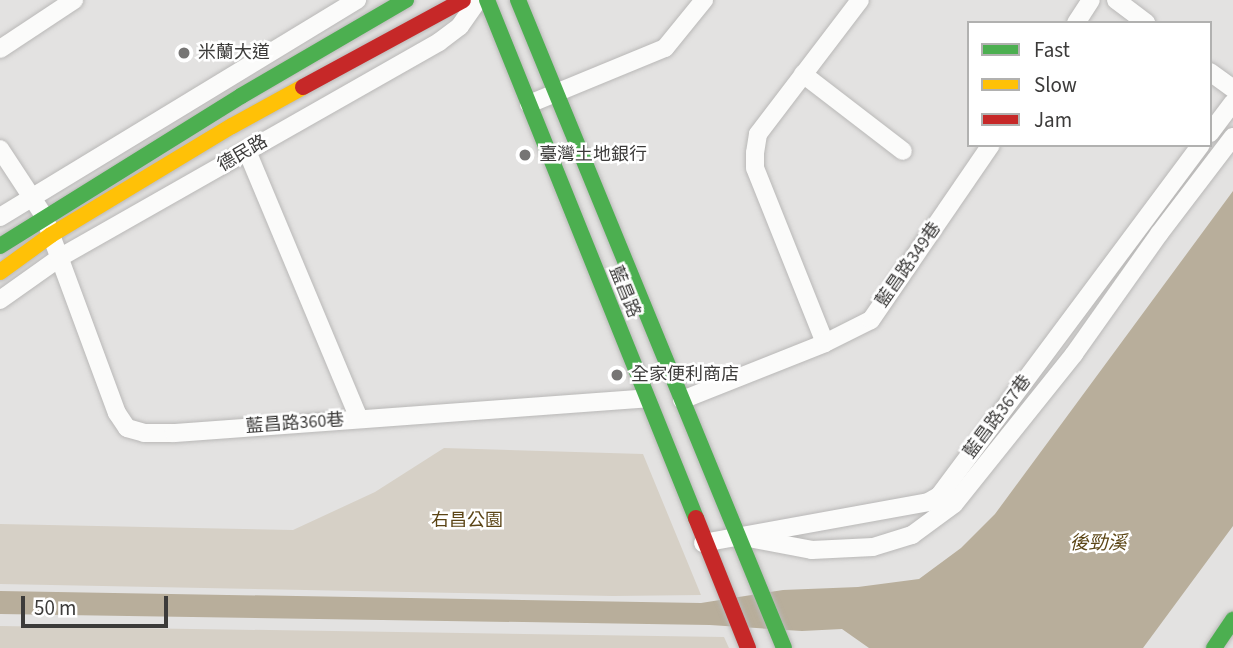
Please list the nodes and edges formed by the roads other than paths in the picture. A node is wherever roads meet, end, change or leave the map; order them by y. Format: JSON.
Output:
{"nodes":[{"id":1,"x":74,"y":0,"type":"edge"},
{"id":2,"x":357,"y":0,"type":"edge"},
{"id":3,"x":406,"y":0,"type":"edge"},
{"id":4,"x":463,"y":0,"type":"edge"},
{"id":5,"x":478,"y":0,"type":"edge"},
{"id":6,"x":487,"y":0,"type":"edge"},
{"id":7,"x":518,"y":0,"type":"edge"},
{"id":8,"x":704,"y":0,"type":"edge"},
{"id":9,"x":860,"y":0,"type":"edge"},
{"id":10,"x":1091,"y":0,"type":"edge"},
{"id":11,"x":1116,"y":0,"type":"edge"},
{"id":12,"x":1077,"y":21,"type":"edge"},
{"id":13,"x":1143,"y":21,"type":"edge"},
{"id":14,"x":0,"y":49,"type":"edge"},
{"id":15,"x":1212,"y":73,"type":"edge"},
{"id":16,"x":803,"y":74,"type":"junction"},
{"id":17,"x":1233,"y":89,"type":"edge"},
{"id":18,"x":556,"y":93,"type":"junction"},
{"id":19,"x":1233,"y":103,"type":"edge"},
{"id":20,"x":529,"y":104,"type":"junction"},
{"id":21,"x":1212,"y":130,"type":"edge"},
{"id":22,"x":1233,"y":137,"type":"edge"},
{"id":23,"x":990,"y":147,"type":"edge"},
{"id":24,"x":1200,"y":147,"type":"edge"},
{"id":25,"x":0,"y":149,"type":"edge"},
{"id":26,"x":247,"y":151,"type":"junction"},
{"id":27,"x":903,"y":151,"type":"dead end"},
{"id":28,"x":30,"y":196,"type":"junction"},
{"id":29,"x":0,"y":216,"type":"edge"},
{"id":30,"x":44,"y":216,"type":"junction"},
{"id":31,"x":51,"y":235,"type":"junction"},
{"id":32,"x":0,"y":246,"type":"edge"},
{"id":33,"x":59,"y":258,"type":"junction"},
{"id":34,"x":0,"y":272,"type":"edge"},
{"id":35,"x":0,"y":300,"type":"edge"},
{"id":36,"x":825,"y":343,"type":"junction"},
{"id":37,"x":646,"y":398,"type":"junction"},
{"id":38,"x":682,"y":400,"type":"junction"},
{"id":39,"x":359,"y":419,"type":"junction"},
{"id":40,"x":738,"y":536,"type":"junction"},
{"id":41,"x":704,"y":542,"type":"junction"},
{"id":42,"x":1233,"y":620,"type":"edge"},
{"id":43,"x":781,"y":641,"type":"edge"},
{"id":44,"x":746,"y":643,"type":"edge"},
{"id":45,"x":1214,"y":648,"type":"edge"}],
"edges":[{"from":1,"to":14,"type":"street"},
{"from":2,"to":28,"type":"street"},
{"from":3,"to":30,"type":"street"},
{"from":4,"to":31,"type":"street","name":"德民路"},
{"from":5,"to":26,"type":"street","name":"德民路"},
{"from":6,"to":20,"type":"street","name":"藍昌路"},
{"from":7,"to":18,"type":"street","name":"藍昌路"},
{"from":8,"to":18,"type":"street"},
{"from":9,"to":16,"type":"street"},
{"from":10,"to":12,"type":"street"},
{"from":11,"to":13,"type":"street"},
{"from":15,"to":17,"type":"street"},
{"from":16,"to":27,"type":"street"},
{"from":16,"to":36,"type":"street"},
{"from":18,"to":20,"type":"street"},
{"from":18,"to":38,"type":"street","name":"藍昌路"},
{"from":19,"to":21,"type":"street"},
{"from":20,"to":37,"type":"street","name":"藍昌路"},
{"from":22,"to":40,"type":"street"},
{"from":23,"to":36,"type":"street","name":"藍昌路349巷"},
{"from":24,"to":40,"type":"street","name":"藍昌路367巷"},
{"from":25,"to":28,"type":"street"},
{"from":26,"to":33,"type":"street","name":"德民路"},
{"from":26,"to":39,"type":"street"},
{"from":28,"to":29,"type":"street"},
{"from":28,"to":30,"type":"street"},
{"from":30,"to":31,"type":"street"},
{"from":30,"to":32,"type":"street"},
{"from":31,"to":33,"type":"street"},
{"from":31,"to":34,"type":"street","name":"德民路"},
{"from":33,"to":35,"type":"street","name":"德民路"},
{"from":33,"to":39,"type":"street","name":"藍昌路360巷"},
{"from":36,"to":38,"type":"street","name":"藍昌路349巷"},
{"from":37,"to":38,"type":"street"},
{"from":37,"to":39,"type":"street","name":"藍昌路360巷"},
{"from":37,"to":41,"type":"street","name":"藍昌路"},
{"from":38,"to":40,"type":"street","name":"藍昌路"},
{"from":40,"to":41,"type":"street","name":"藍昌路367巷"},
{"from":40,"to":43,"type":"street","name":"藍昌路"},
{"from":41,"to":44,"type":"street","name":"藍昌路"},
{"from":42,"to":45,"type":"street"}]}
